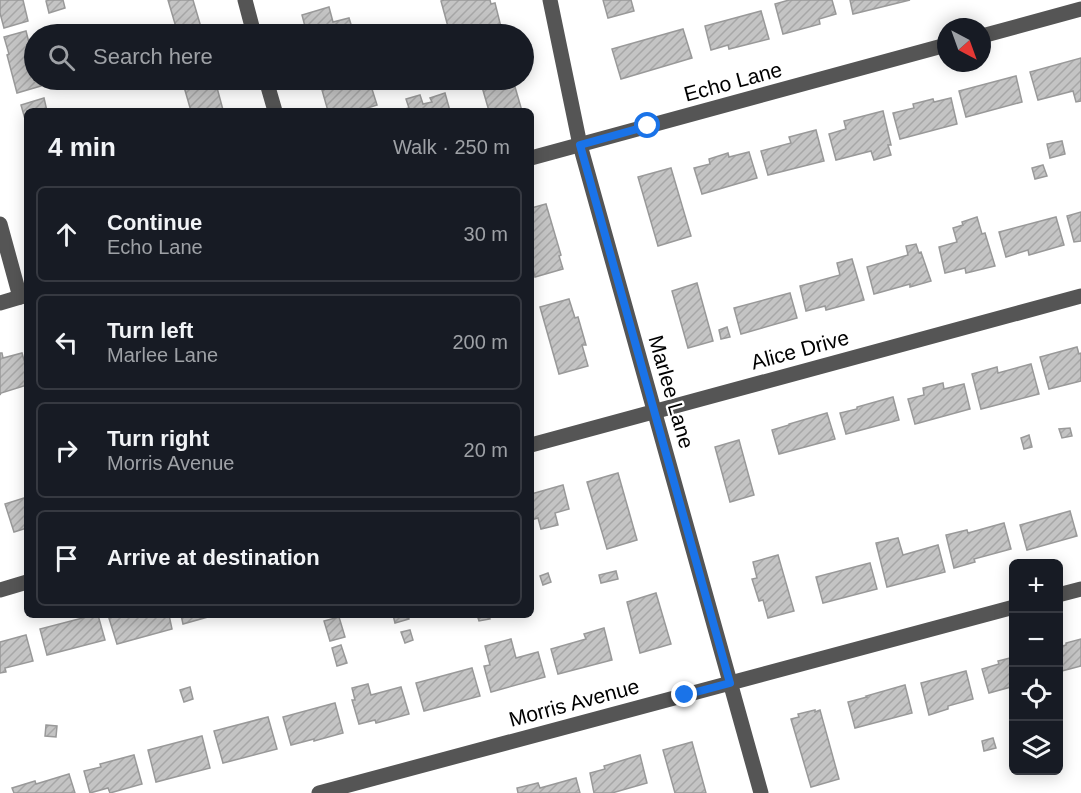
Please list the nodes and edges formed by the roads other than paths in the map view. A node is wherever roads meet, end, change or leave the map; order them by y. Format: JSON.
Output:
{"nodes":[{"id":1,"x":245,"y":0,"type":"edge"},
{"id":2,"x":550,"y":0,"type":"edge"},
{"id":3,"x":1081,"y":9,"type":"edge"},
{"id":4,"x":251,"y":24,"type":"edge"},
{"id":5,"x":991,"y":34,"type":"edge"},
{"id":6,"x":937,"y":47,"type":"edge"},
{"id":7,"x":269,"y":90,"type":"edge"},
{"id":8,"x":274,"y":108,"type":"edge"},
{"id":9,"x":580,"y":145,"type":"junction"},
{"id":10,"x":534,"y":157,"type":"edge"},
{"id":11,"x":0,"y":224,"type":"edge"},
{"id":12,"x":23,"y":296,"type":"edge"},
{"id":13,"x":1081,"y":296,"type":"edge"},
{"id":14,"x":0,"y":303,"type":"edge"},
{"id":15,"x":655,"y":412,"type":"junction"},
{"id":16,"x":534,"y":444,"type":"edge"},
{"id":17,"x":24,"y":583,"type":"edge"},
{"id":18,"x":1081,"y":589,"type":"edge"},
{"id":19,"x":0,"y":590,"type":"edge"},
{"id":20,"x":1063,"y":594,"type":"edge"},
{"id":21,"x":1009,"y":608,"type":"edge"},
{"id":22,"x":730,"y":683,"type":"junction"},
{"id":23,"x":319,"y":793,"type":"edge"},
{"id":24,"x":761,"y":793,"type":"edge"}],
"edges":[{"from":1,"to":4,"type":"street"},
{"from":2,"to":9,"type":"street","name":"Marlee Lane"},
{"from":3,"to":5,"type":"street"},
{"from":6,"to":9,"type":"street","name":"Echo Lane"},
{"from":7,"to":8,"type":"street"},
{"from":9,"to":10,"type":"street","name":"Echo Lane"},
{"from":9,"to":15,"type":"street","name":"Marlee Lane"},
{"from":11,"to":12,"type":"street"},
{"from":12,"to":14,"type":"street"},
{"from":13,"to":15,"type":"street","name":"Alice Drive"},
{"from":15,"to":16,"type":"street","name":"Alice Drive"},
{"from":15,"to":22,"type":"street","name":"Marlee Lane"},
{"from":17,"to":19,"type":"street"},
{"from":18,"to":20,"type":"street"},
{"from":21,"to":22,"type":"street","name":"Morris Avenue"},
{"from":22,"to":23,"type":"street","name":"Morris Avenue"},
{"from":22,"to":24,"type":"street","name":"Marlee Lane"}]}
